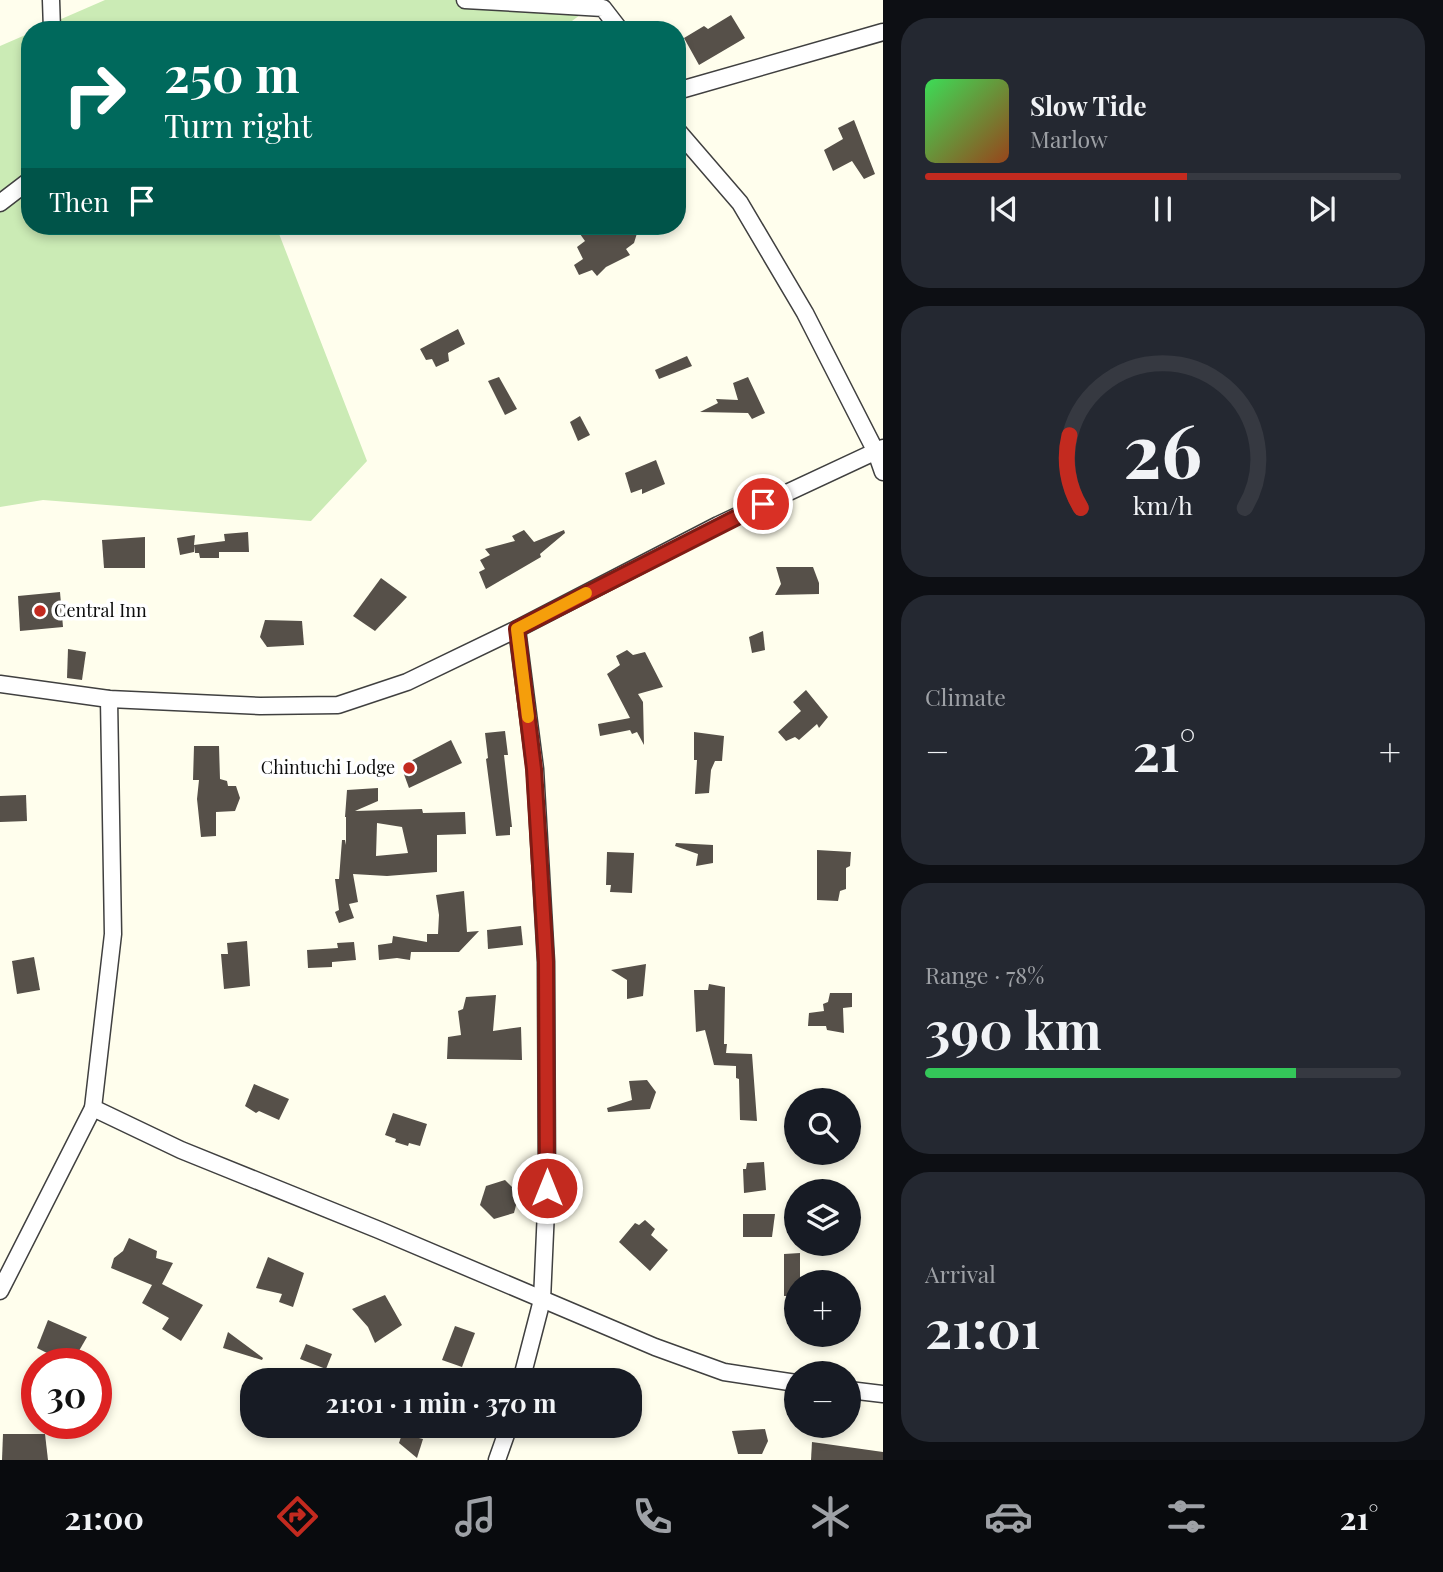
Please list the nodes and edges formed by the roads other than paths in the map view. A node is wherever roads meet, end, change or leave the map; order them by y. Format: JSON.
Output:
{"nodes":[{"id":1,"x":51,"y":0,"type":"edge"},
{"id":2,"x":465,"y":0,"type":"edge"},
{"id":3,"x":52,"y":21,"type":"edge"},
{"id":4,"x":613,"y":21,"type":"edge"},
{"id":5,"x":883,"y":32,"type":"edge"},
{"id":6,"x":686,"y":88,"type":"edge"},
{"id":7,"x":686,"y":141,"type":"edge"},
{"id":8,"x":21,"y":187,"type":"edge"},
{"id":9,"x":0,"y":203,"type":"edge"},
{"id":10,"x":880,"y":450,"type":"edge"},
{"id":11,"x":883,"y":472,"type":"edge"},
{"id":12,"x":517,"y":629,"type":"junction"},
{"id":13,"x":0,"y":684,"type":"edge"},
{"id":14,"x":109,"y":699,"type":"junction"},
{"id":15,"x":93,"y":1108,"type":"junction"},
{"id":16,"x":0,"y":1291,"type":"edge"},
{"id":17,"x":542,"y":1300,"type":"junction"},
{"id":18,"x":525,"y":1368,"type":"edge"},
{"id":19,"x":784,"y":1381,"type":"edge"},
{"id":20,"x":861,"y":1391,"type":"edge"},
{"id":21,"x":883,"y":1394,"type":"edge"},
{"id":22,"x":505,"y":1438,"type":"edge"},
{"id":23,"x":497,"y":1460,"type":"edge"}],
"edges":[{"from":1,"to":3,"type":"street"},
{"from":2,"to":4,"type":"street"},
{"from":5,"to":6,"type":"street"},
{"from":7,"to":10,"type":"street"},
{"from":8,"to":9,"type":"street"},
{"from":10,"to":11,"type":"street"},
{"from":10,"to":12,"type":"street"},
{"from":12,"to":14,"type":"street"},
{"from":12,"to":17,"type":"street"},
{"from":13,"to":14,"type":"street"},
{"from":14,"to":15,"type":"street"},
{"from":15,"to":16,"type":"street"},
{"from":15,"to":17,"type":"street"},
{"from":17,"to":18,"type":"street"},
{"from":17,"to":19,"type":"street"},
{"from":20,"to":21,"type":"street"},
{"from":22,"to":23,"type":"street"}]}
